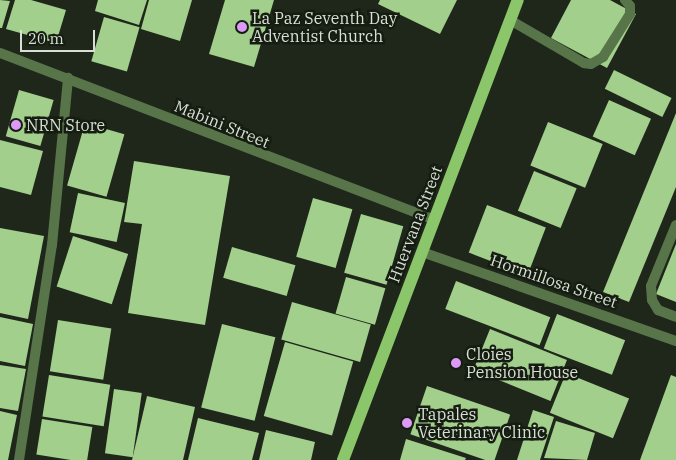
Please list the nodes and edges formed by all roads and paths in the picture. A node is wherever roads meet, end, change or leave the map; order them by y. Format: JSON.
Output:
{"nodes":[{"id":1,"x":518,"y":0,"type":"edge"},
{"id":2,"x":625,"y":0,"type":"edge"},
{"id":3,"x":510,"y":20,"type":"junction"},
{"id":4,"x":0,"y":54,"type":"edge"},
{"id":5,"x":68,"y":78,"type":"junction"},
{"id":6,"x":434,"y":220,"type":"junction"},
{"id":7,"x":676,"y":225,"type":"edge"},
{"id":8,"x":422,"y":252,"type":"junction"},
{"id":9,"x":676,"y":317,"type":"edge"},
{"id":10,"x":676,"y":341,"type":"edge"},
{"id":11,"x":20,"y":460,"type":"edge"},
{"id":12,"x":343,"y":460,"type":"edge"}],
"edges":[{"from":1,"to":3,"type":"main road","name":"Huervana Street"},
{"from":2,"to":3,"type":"street"},
{"from":3,"to":6,"type":"main road","name":"Huervana Street"},
{"from":4,"to":5,"type":"street","name":"Mabini Street"},
{"from":5,"to":6,"type":"street","name":"Mabini Street"},
{"from":5,"to":11,"type":"street"},
{"from":6,"to":8,"type":"main road","name":"Huervana Street"},
{"from":7,"to":9,"type":"street"},
{"from":8,"to":10,"type":"street","name":"Hormillosa Street"},
{"from":8,"to":12,"type":"main road","name":"Huervana Street"}]}
